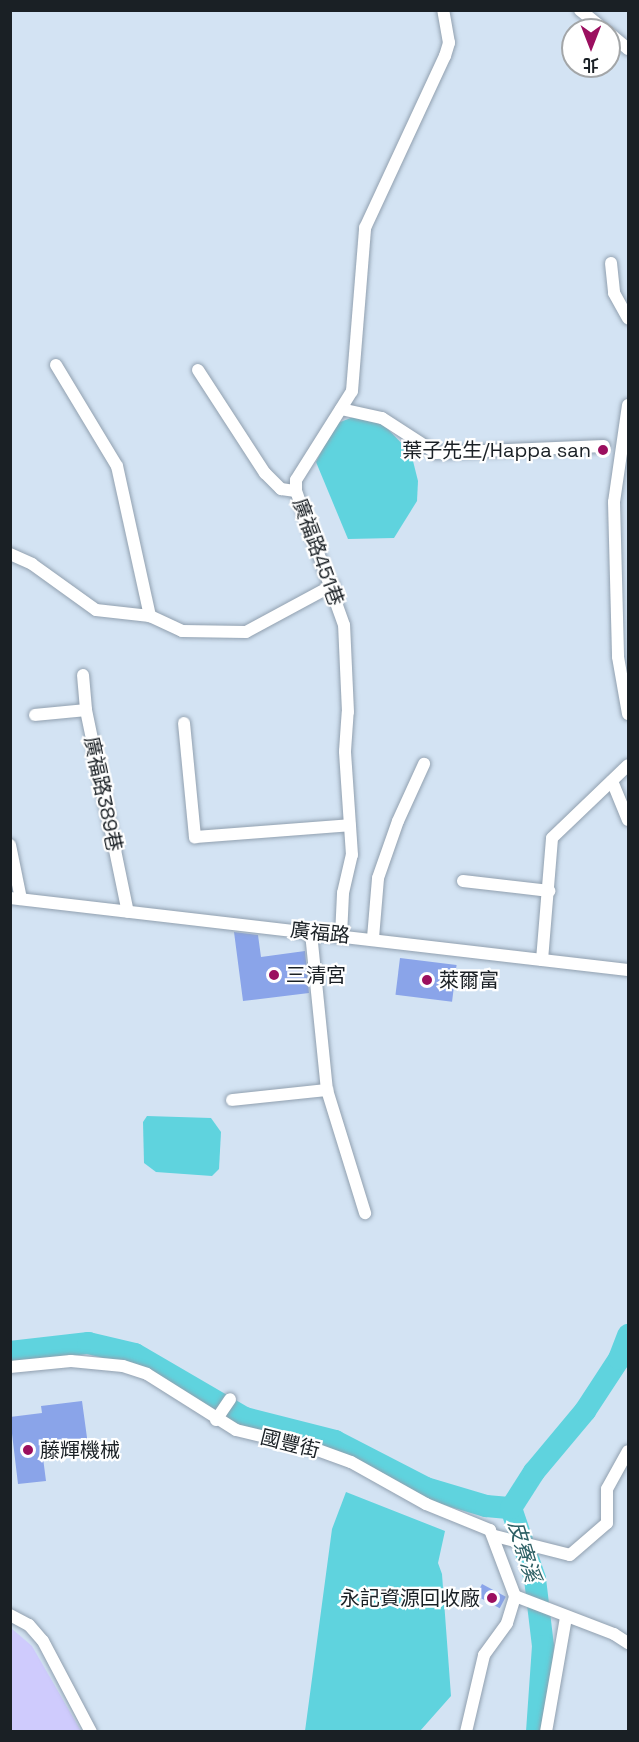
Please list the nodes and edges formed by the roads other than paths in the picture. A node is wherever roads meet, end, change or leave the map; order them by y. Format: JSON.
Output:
{"nodes":[{"id":1,"x":443,"y":10,"type":"edge"},
{"id":2,"x":611,"y":263,"type":"dead end"},
{"id":3,"x":628,"y":318,"type":"edge"},
{"id":4,"x":56,"y":365,"type":"dead end"},
{"id":5,"x":198,"y":370,"type":"dead end"},
{"id":6,"x":628,"y":405,"type":"edge"},
{"id":7,"x":341,"y":409,"type":"junction"},
{"id":8,"x":604,"y":446,"type":"dead end"},
{"id":9,"x":296,"y":491,"type":"junction"},
{"id":10,"x":10,"y":554,"type":"edge"},
{"id":11,"x":333,"y":585,"type":"junction"},
{"id":12,"x":150,"y":616,"type":"junction"},
{"id":13,"x":83,"y":675,"type":"dead end"},
{"id":14,"x":86,"y":710,"type":"junction"},
{"id":15,"x":628,"y":714,"type":"edge"},
{"id":16,"x":35,"y":715,"type":"dead end"},
{"id":17,"x":184,"y":723,"type":"dead end"},
{"id":18,"x":424,"y":764,"type":"dead end"},
{"id":19,"x":628,"y":765,"type":"edge"},
{"id":20,"x":612,"y":781,"type":"junction"},
{"id":21,"x":628,"y":820,"type":"edge"},
{"id":22,"x":350,"y":825,"type":"junction"},
{"id":23,"x":10,"y":845,"type":"edge"},
{"id":24,"x":463,"y":881,"type":"dead end"},
{"id":25,"x":549,"y":891,"type":"junction"},
{"id":26,"x":16,"y":899,"type":"edge"},
{"id":27,"x":128,"y":912,"type":"junction"},
{"id":28,"x":311,"y":933,"type":"junction"},
{"id":29,"x":341,"y":936,"type":"junction"},
{"id":30,"x":373,"y":938,"type":"junction"},
{"id":31,"x":543,"y":960,"type":"junction"},
{"id":32,"x":628,"y":970,"type":"edge"},
{"id":33,"x":327,"y":1090,"type":"junction"},
{"id":34,"x":232,"y":1100,"type":"dead end"},
{"id":35,"x":365,"y":1213,"type":"dead end"},
{"id":36,"x":10,"y":1367,"type":"edge"},
{"id":37,"x":230,"y":1399,"type":"dead end"},
{"id":38,"x":216,"y":1420,"type":"junction"},
{"id":39,"x":628,"y":1451,"type":"edge"},
{"id":40,"x":498,"y":1537,"type":"junction"},
{"id":41,"x":518,"y":1599,"type":"junction"},
{"id":42,"x":10,"y":1615,"type":"edge"},
{"id":43,"x":566,"y":1617,"type":"junction"},
{"id":44,"x":628,"y":1643,"type":"edge"},
{"id":45,"x":91,"y":1731,"type":"edge"},
{"id":46,"x":466,"y":1731,"type":"edge"},
{"id":47,"x":546,"y":1731,"type":"edge"}],
"edges":[{"from":1,"to":7,"type":"street","name":"廣福路451巷"},
{"from":2,"to":3,"type":"street"},
{"from":4,"to":12,"type":"street"},
{"from":5,"to":9,"type":"street"},
{"from":6,"to":15,"type":"street"},
{"from":7,"to":8,"type":"street"},
{"from":7,"to":9,"type":"street","name":"廣福路451巷"},
{"from":9,"to":11,"type":"street","name":"廣福路451巷"},
{"from":10,"to":12,"type":"street"},
{"from":11,"to":12,"type":"street"},
{"from":11,"to":22,"type":"street","name":"廣福路451巷"},
{"from":13,"to":14,"type":"street","name":"廣福路389巷"},
{"from":14,"to":16,"type":"street"},
{"from":14,"to":27,"type":"street","name":"廣福路389巷"},
{"from":17,"to":22,"type":"street"},
{"from":18,"to":30,"type":"street"},
{"from":19,"to":20,"type":"street"},
{"from":20,"to":21,"type":"street"},
{"from":20,"to":25,"type":"street"},
{"from":22,"to":29,"type":"street","name":"廣福路451巷"},
{"from":23,"to":26,"type":"street"},
{"from":24,"to":25,"type":"street"},
{"from":25,"to":31,"type":"street"},
{"from":26,"to":27,"type":"street","name":"廣福路"},
{"from":27,"to":28,"type":"street","name":"廣福路"},
{"from":28,"to":29,"type":"street","name":"廣福路"},
{"from":28,"to":33,"type":"street"},
{"from":29,"to":30,"type":"street","name":"廣福路"},
{"from":30,"to":31,"type":"street","name":"廣福路"},
{"from":31,"to":32,"type":"street","name":"廣福路"},
{"from":33,"to":34,"type":"street"},
{"from":33,"to":35,"type":"street"},
{"from":36,"to":38,"type":"street","name":"國豐街"},
{"from":37,"to":38,"type":"street"},
{"from":38,"to":40,"type":"street","name":"國豐街"},
{"from":39,"to":40,"type":"street"},
{"from":40,"to":41,"type":"street"},
{"from":41,"to":43,"type":"street"},
{"from":41,"to":46,"type":"street"},
{"from":42,"to":45,"type":"street"},
{"from":43,"to":44,"type":"street"},
{"from":43,"to":47,"type":"street"}]}
